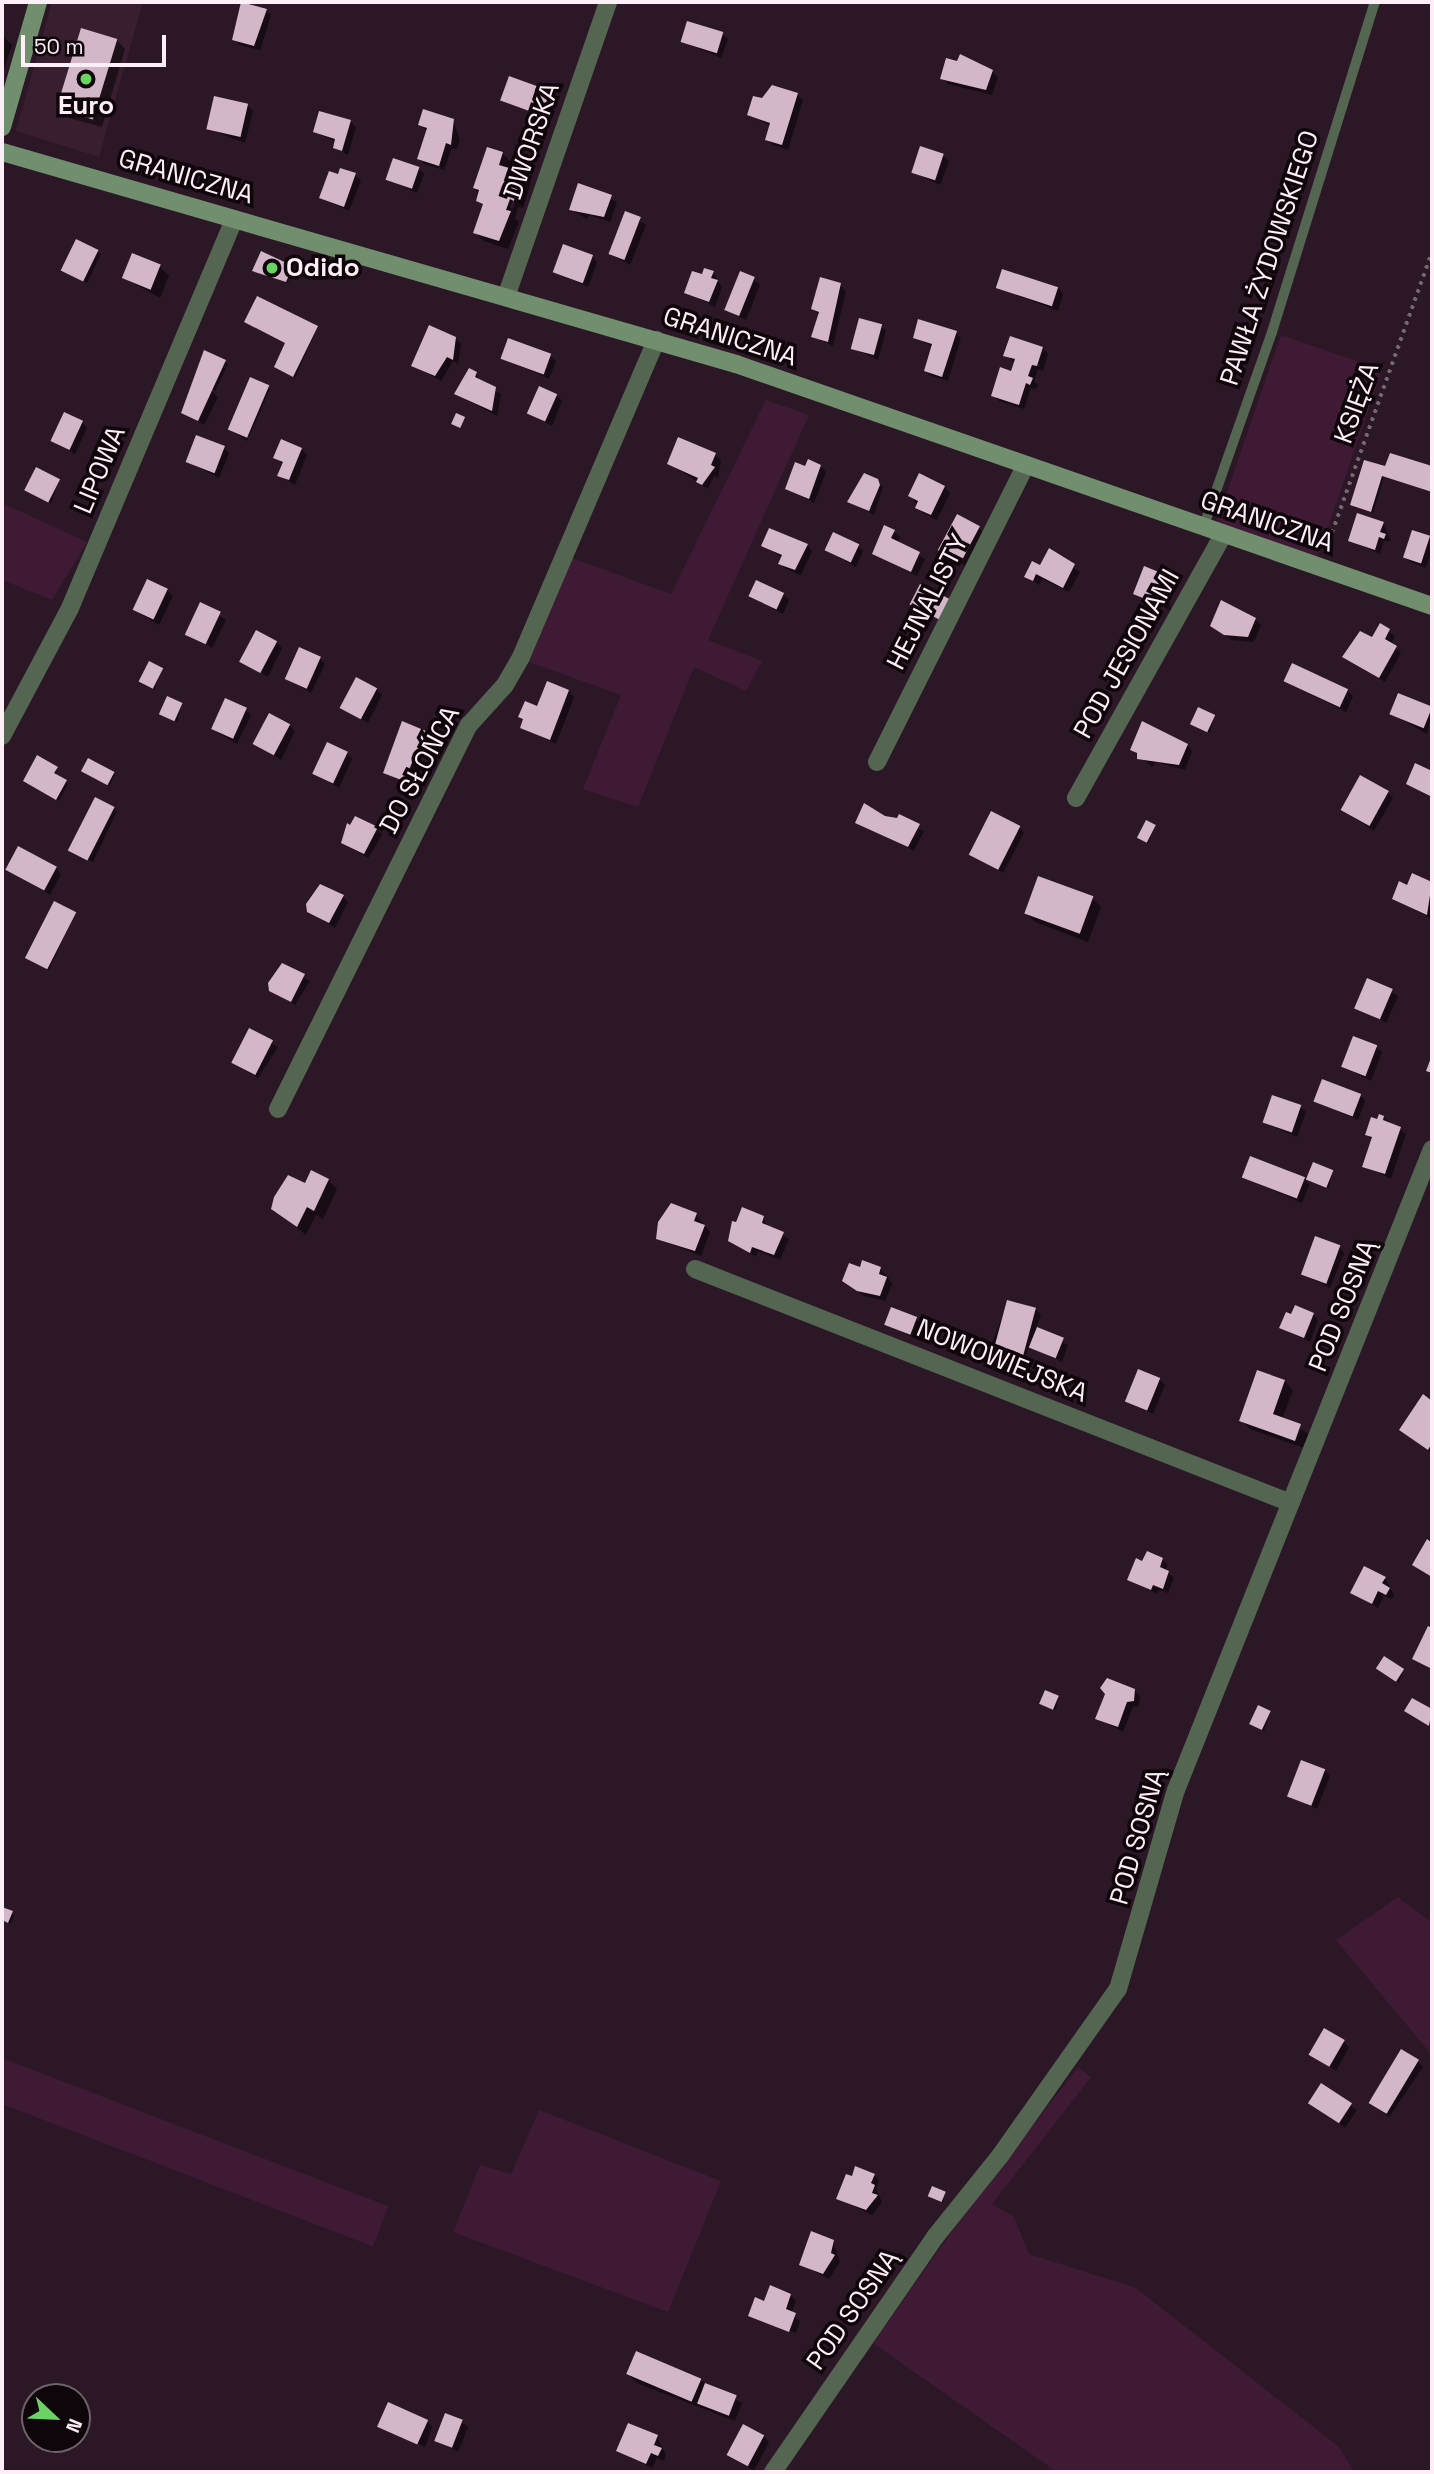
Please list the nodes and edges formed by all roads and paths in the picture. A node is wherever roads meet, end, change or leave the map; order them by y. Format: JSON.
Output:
{"nodes":[{"id":1,"x":38,"y":2,"type":"edge"},
{"id":2,"x":608,"y":2,"type":"edge"},
{"id":3,"x":1376,"y":2,"type":"edge"},
{"id":4,"x":2,"y":127,"type":"edge"},
{"id":5,"x":2,"y":152,"type":"edge"},
{"id":6,"x":234,"y":219,"type":"junction"},
{"id":7,"x":1432,"y":251,"type":"edge"},
{"id":8,"x":506,"y":297,"type":"junction"},
{"id":9,"x":656,"y":340,"type":"junction"},
{"id":10,"x":1026,"y":465,"type":"junction"},
{"id":11,"x":1203,"y":528,"type":"junction"},
{"id":12,"x":1223,"y":535,"type":"junction"},
{"id":13,"x":1318,"y":569,"type":"junction"},
{"id":14,"x":1432,"y":606,"type":"edge"},
{"id":15,"x":2,"y":736,"type":"edge"},
{"id":16,"x":877,"y":762,"type":"dead end"},
{"id":17,"x":1076,"y":798,"type":"dead end"},
{"id":18,"x":278,"y":1109,"type":"dead end"},
{"id":19,"x":1432,"y":1149,"type":"edge"},
{"id":20,"x":695,"y":1269,"type":"dead end"},
{"id":21,"x":1291,"y":1503,"type":"junction"},
{"id":22,"x":773,"y":2472,"type":"edge"}],
"edges":[{"from":1,"to":4,"type":"street"},
{"from":2,"to":8,"type":"street","name":"DWORSKA"},
{"from":3,"to":11,"type":"lane","name":"PAWŁA ŻYDOWSKIEGO"},
{"from":5,"to":6,"type":"street","name":"GRANICZNA"},
{"from":6,"to":8,"type":"street","name":"GRANICZNA"},
{"from":6,"to":15,"type":"street","name":"LIPOWA"},
{"from":7,"to":13,"type":"path","name":"KSIĘŻA"},
{"from":8,"to":9,"type":"street","name":"GRANICZNA"},
{"from":9,"to":10,"type":"street","name":"GRANICZNA"},
{"from":9,"to":18,"type":"street","name":"DO SŁOŃCA"},
{"from":10,"to":11,"type":"street","name":"GRANICZNA"},
{"from":10,"to":16,"type":"street","name":"HEJNALISTY"},
{"from":11,"to":12,"type":"street","name":"GRANICZNA"},
{"from":12,"to":13,"type":"street","name":"GRANICZNA"},
{"from":12,"to":17,"type":"street","name":"POD JESIONAMI"},
{"from":13,"to":14,"type":"street","name":"GRANICZNA"},
{"from":19,"to":21,"type":"street","name":"POD SOSNĄ"},
{"from":20,"to":21,"type":"street","name":"NOWOWIEJSKA"},
{"from":21,"to":22,"type":"street","name":"POD SOSNĄ"}]}
